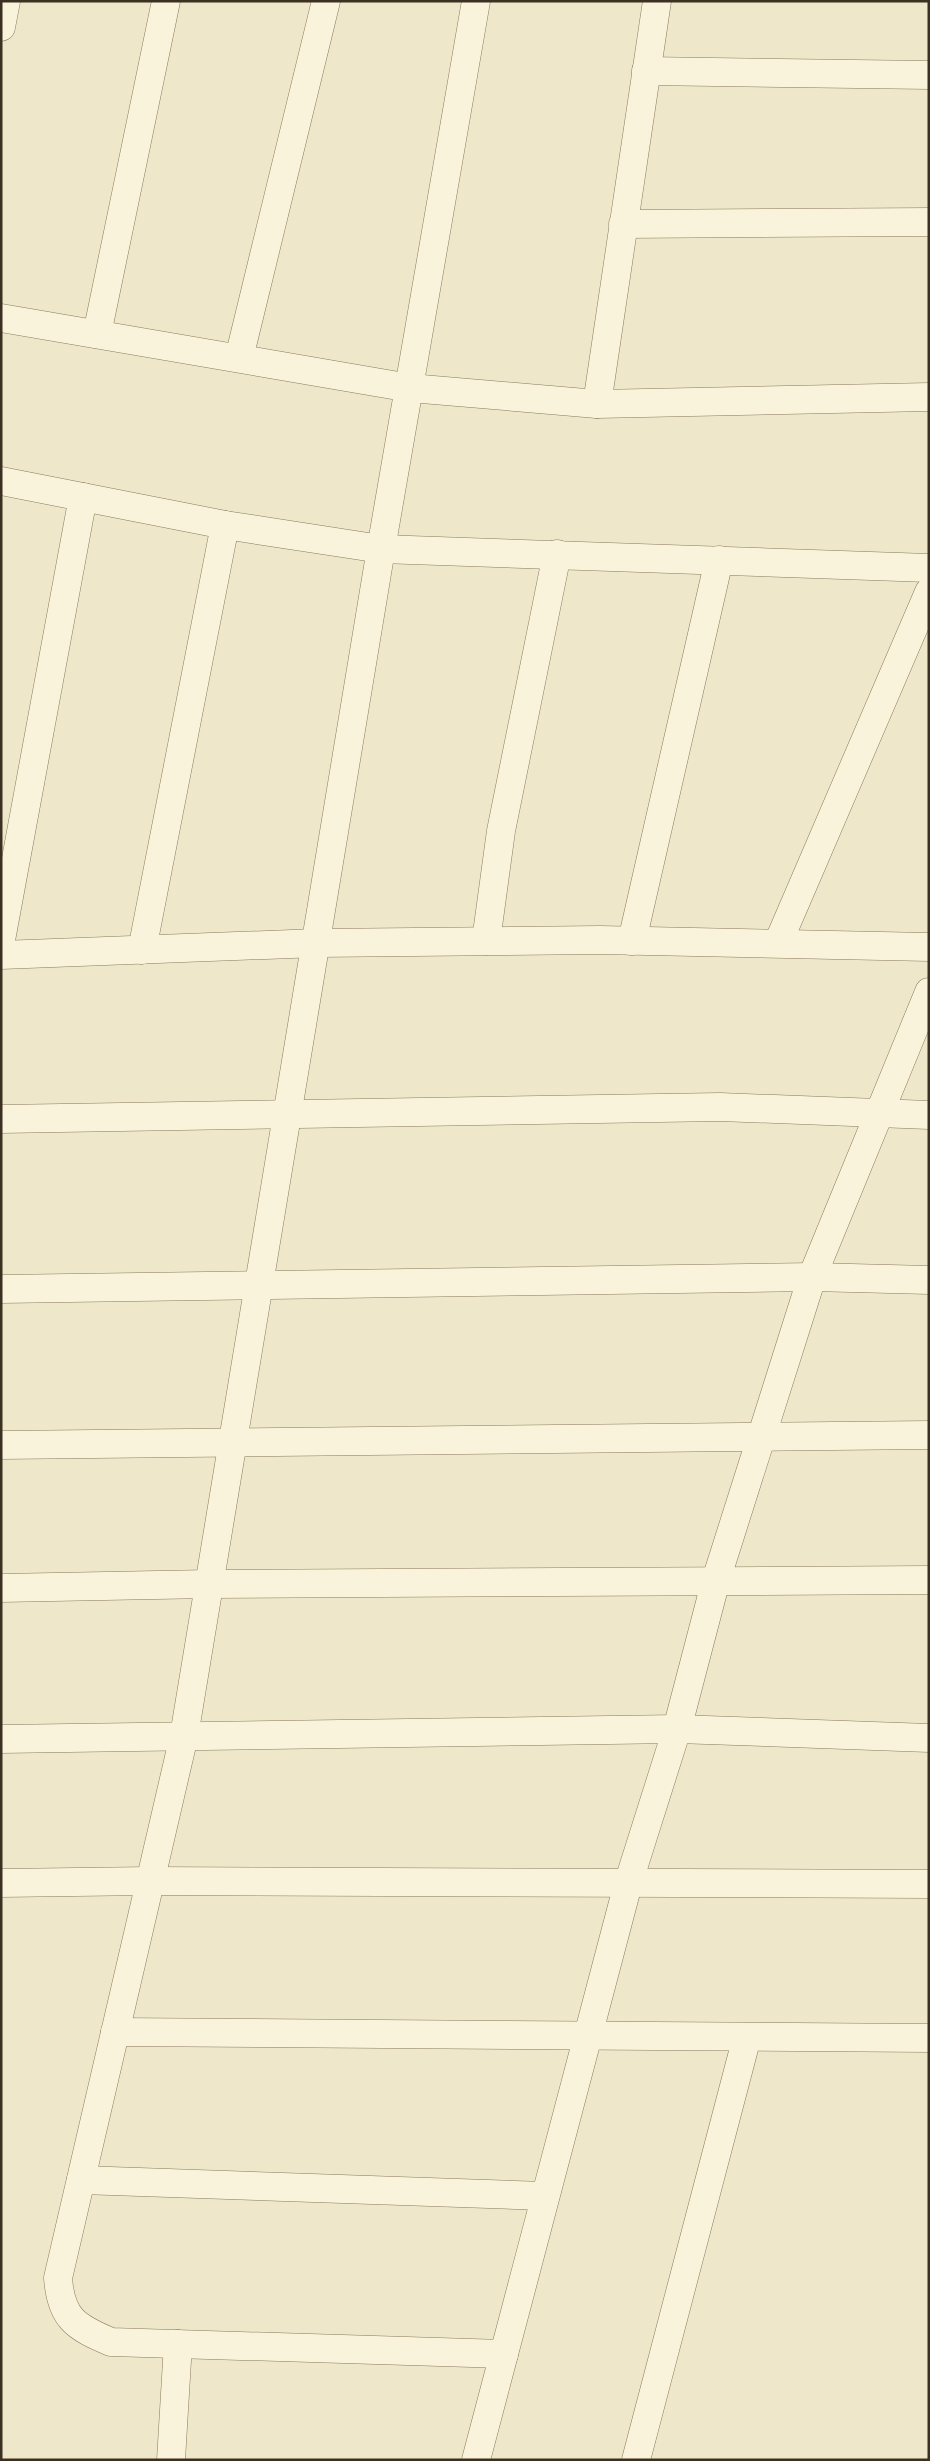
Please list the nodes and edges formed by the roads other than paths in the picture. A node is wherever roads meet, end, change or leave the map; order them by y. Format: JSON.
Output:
{"nodes":[{"id":1,"x":6,"y":1,"type":"edge"},
{"id":2,"x":166,"y":1,"type":"edge"},
{"id":3,"x":326,"y":1,"type":"edge"},
{"id":4,"x":476,"y":1,"type":"edge"},
{"id":5,"x":657,"y":1,"type":"edge"},
{"id":6,"x":1,"y":27,"type":"edge"},
{"id":7,"x":646,"y":71,"type":"junction"},
{"id":8,"x":929,"y":75,"type":"edge"},
{"id":9,"x":929,"y":222,"type":"edge"},
{"id":10,"x":623,"y":224,"type":"junction"},
{"id":11,"x":1,"y":318,"type":"edge"},
{"id":12,"x":97,"y":334,"type":"junction"},
{"id":13,"x":239,"y":358,"type":"junction"},
{"id":14,"x":410,"y":388,"type":"junction"},
{"id":15,"x":929,"y":397,"type":"edge"},
{"id":16,"x":596,"y":404,"type":"junction"},
{"id":17,"x":1,"y":481,"type":"edge"},
{"id":18,"x":83,"y":497,"type":"junction"},
{"id":19,"x":225,"y":525,"type":"junction"},
{"id":20,"x":382,"y":549,"type":"junction"},
{"id":21,"x":557,"y":554,"type":"junction"},
{"id":22,"x":719,"y":560,"type":"junction"},
{"id":23,"x":929,"y":568,"type":"edge"},
{"id":24,"x":929,"y":592,"type":"edge"},
{"id":25,"x":1,"y":940,"type":"edge"},
{"id":26,"x":486,"y":941,"type":"junction"},
{"id":27,"x":632,"y":941,"type":"junction"},
{"id":28,"x":317,"y":943,"type":"junction"},
{"id":29,"x":778,"y":943,"type":"junction"},
{"id":30,"x":929,"y":947,"type":"edge"},
{"id":31,"x":142,"y":950,"type":"junction"},
{"id":32,"x":1,"y":955,"type":"edge"},
{"id":33,"x":929,"y":992,"type":"edge"},
{"id":34,"x":880,"y":1113,"type":"junction"},
{"id":35,"x":288,"y":1114,"type":"junction"},
{"id":36,"x":929,"y":1115,"type":"edge"},
{"id":37,"x":1,"y":1119,"type":"edge"},
{"id":38,"x":812,"y":1277,"type":"junction"},
{"id":39,"x":929,"y":1280,"type":"edge"},
{"id":40,"x":259,"y":1286,"type":"junction"},
{"id":41,"x":1,"y":1289,"type":"edge"},
{"id":42,"x":929,"y":1435,"type":"edge"},
{"id":43,"x":761,"y":1436,"type":"junction"},
{"id":44,"x":233,"y":1442,"type":"junction"},
{"id":45,"x":1,"y":1445,"type":"edge"},
{"id":46,"x":716,"y":1580,"type":"junction"},
{"id":47,"x":929,"y":1580,"type":"edge"},
{"id":48,"x":209,"y":1584,"type":"junction"},
{"id":49,"x":1,"y":1588,"type":"edge"},
{"id":50,"x":677,"y":1729,"type":"junction"},
{"id":51,"x":184,"y":1736,"type":"junction"},
{"id":52,"x":929,"y":1738,"type":"edge"},
{"id":53,"x":1,"y":1739,"type":"edge"},
{"id":54,"x":150,"y":1881,"type":"junction"},
{"id":55,"x":1,"y":1883,"type":"edge"},
{"id":56,"x":628,"y":1884,"type":"junction"},
{"id":57,"x":929,"y":1884,"type":"edge"},
{"id":58,"x":115,"y":2032,"type":"junction"},
{"id":59,"x":588,"y":2035,"type":"junction"},
{"id":60,"x":747,"y":2037,"type":"junction"},
{"id":61,"x":929,"y":2038,"type":"edge"},
{"id":62,"x":81,"y":2180,"type":"junction"},
{"id":63,"x":545,"y":2196,"type":"junction"},
{"id":64,"x":178,"y":2344,"type":"junction"},
{"id":65,"x":504,"y":2354,"type":"junction"},
{"id":66,"x":171,"y":2460,"type":"edge"},
{"id":67,"x":476,"y":2460,"type":"edge"},
{"id":68,"x":636,"y":2460,"type":"edge"}],
"edges":[{"from":1,"to":6,"type":"street"},
{"from":2,"to":12,"type":"street"},
{"from":3,"to":13,"type":"street"},
{"from":4,"to":14,"type":"street"},
{"from":5,"to":7,"type":"street"},
{"from":7,"to":8,"type":"street"},
{"from":7,"to":10,"type":"street"},
{"from":9,"to":10,"type":"street"},
{"from":10,"to":16,"type":"street"},
{"from":11,"to":12,"type":"street"},
{"from":12,"to":13,"type":"street"},
{"from":13,"to":14,"type":"street"},
{"from":14,"to":16,"type":"street"},
{"from":14,"to":20,"type":"street"},
{"from":15,"to":16,"type":"street"},
{"from":17,"to":18,"type":"street"},
{"from":18,"to":19,"type":"street"},
{"from":18,"to":25,"type":"street"},
{"from":19,"to":20,"type":"street"},
{"from":19,"to":31,"type":"street"},
{"from":20,"to":21,"type":"street"},
{"from":20,"to":28,"type":"street"},
{"from":21,"to":22,"type":"street"},
{"from":21,"to":26,"type":"street"},
{"from":22,"to":23,"type":"street"},
{"from":22,"to":27,"type":"street"},
{"from":24,"to":29,"type":"street"},
{"from":26,"to":27,"type":"street"},
{"from":26,"to":28,"type":"street"},
{"from":27,"to":29,"type":"street"},
{"from":28,"to":31,"type":"street"},
{"from":28,"to":35,"type":"street"},
{"from":29,"to":30,"type":"street"},
{"from":31,"to":32,"type":"street"},
{"from":33,"to":34,"type":"street"},
{"from":34,"to":35,"type":"street"},
{"from":34,"to":36,"type":"street"},
{"from":34,"to":38,"type":"street"},
{"from":35,"to":37,"type":"street"},
{"from":35,"to":40,"type":"street"},
{"from":38,"to":39,"type":"street"},
{"from":38,"to":40,"type":"street"},
{"from":38,"to":43,"type":"street"},
{"from":40,"to":41,"type":"street"},
{"from":40,"to":44,"type":"street"},
{"from":42,"to":43,"type":"street"},
{"from":43,"to":44,"type":"street"},
{"from":43,"to":46,"type":"street"},
{"from":44,"to":45,"type":"street"},
{"from":44,"to":48,"type":"street"},
{"from":46,"to":47,"type":"street"},
{"from":46,"to":48,"type":"street"},
{"from":46,"to":50,"type":"street"},
{"from":48,"to":49,"type":"street"},
{"from":48,"to":51,"type":"street"},
{"from":50,"to":51,"type":"street"},
{"from":50,"to":52,"type":"street"},
{"from":50,"to":56,"type":"street"},
{"from":51,"to":53,"type":"street"},
{"from":51,"to":54,"type":"street"},
{"from":54,"to":55,"type":"street"},
{"from":54,"to":56,"type":"street"},
{"from":54,"to":58,"type":"street"},
{"from":56,"to":57,"type":"street"},
{"from":56,"to":59,"type":"street"},
{"from":58,"to":59,"type":"street"},
{"from":58,"to":62,"type":"street"},
{"from":59,"to":60,"type":"street"},
{"from":59,"to":63,"type":"street"},
{"from":60,"to":61,"type":"street"},
{"from":60,"to":68,"type":"street"},
{"from":62,"to":63,"type":"street"},
{"from":62,"to":64,"type":"street"},
{"from":63,"to":65,"type":"street"},
{"from":64,"to":65,"type":"street"},
{"from":64,"to":66,"type":"street"},
{"from":65,"to":67,"type":"street"}]}
